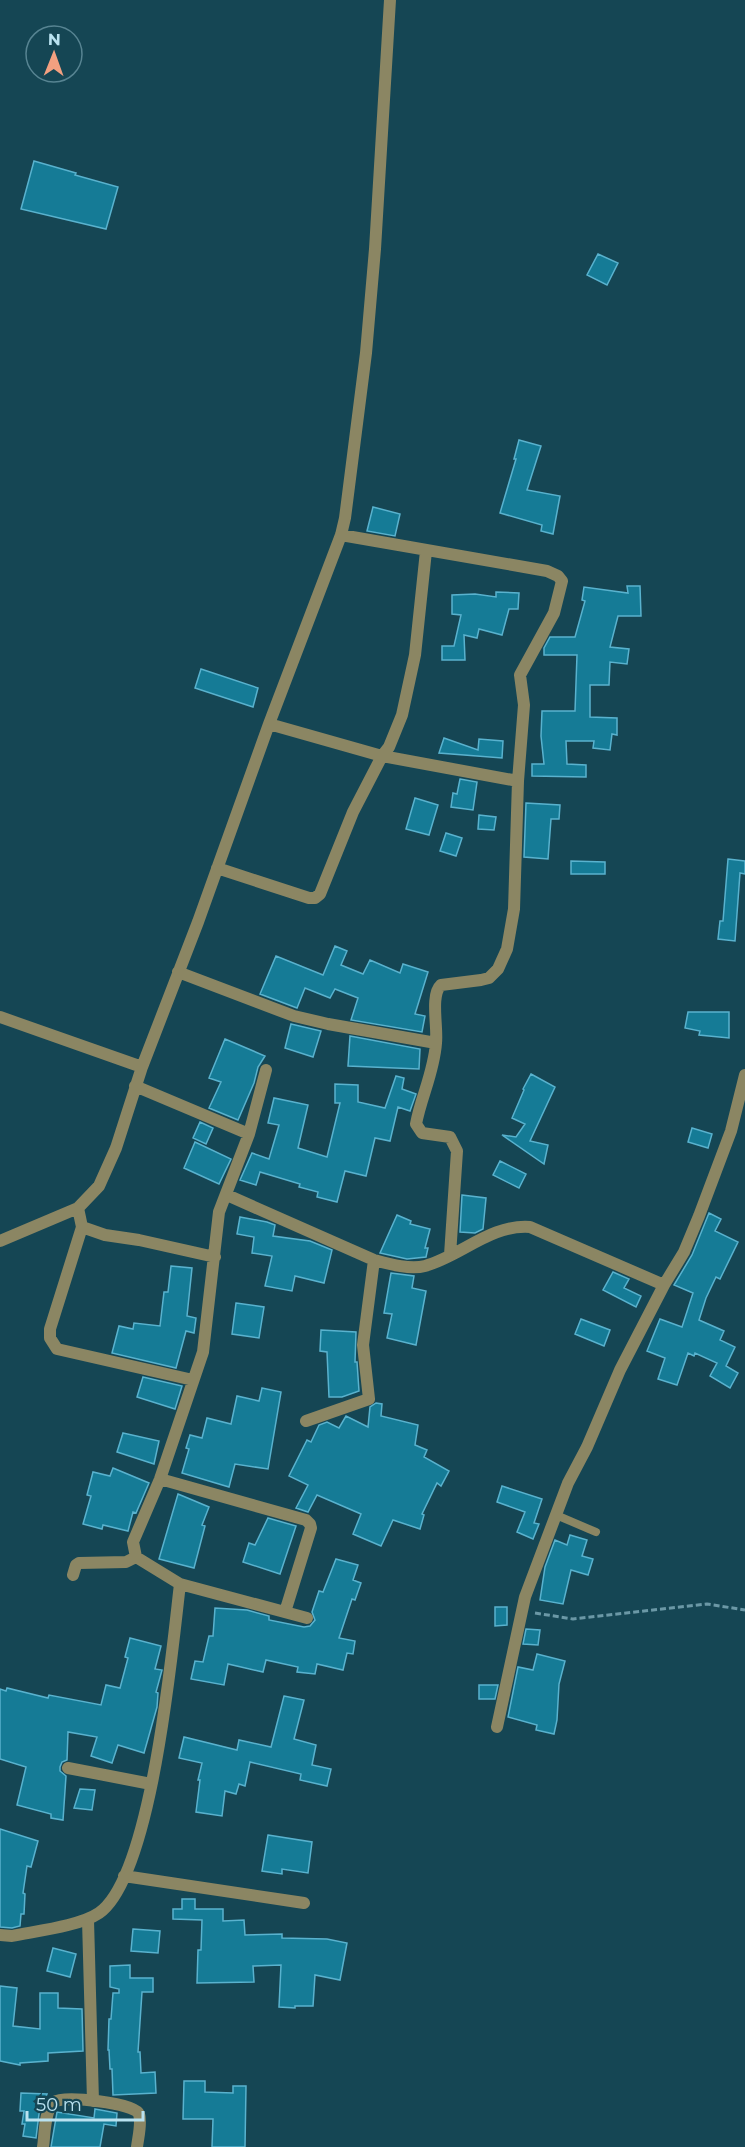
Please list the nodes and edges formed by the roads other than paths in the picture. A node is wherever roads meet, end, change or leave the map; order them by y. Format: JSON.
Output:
{"nodes":[{"id":1,"x":390,"y":0,"type":"edge"},
{"id":2,"x":341,"y":535,"type":"junction"},
{"id":3,"x":426,"y":551,"type":"junction"},
{"id":4,"x":269,"y":724,"type":"junction"},
{"id":5,"x":382,"y":756,"type":"junction"},
{"id":6,"x":518,"y":780,"type":"junction"},
{"id":7,"x":217,"y":868,"type":"junction"},
{"id":8,"x":178,"y":972,"type":"junction"},
{"id":9,"x":0,"y":1017,"type":"edge"},
{"id":10,"x":436,"y":1043,"type":"junction"},
{"id":11,"x":142,"y":1067,"type":"junction"},
{"id":12,"x":266,"y":1070,"type":"dead end"},
{"id":13,"x":745,"y":1075,"type":"edge"},
{"id":14,"x":135,"y":1086,"type":"junction"},
{"id":15,"x":249,"y":1134,"type":"junction"},
{"id":16,"x":227,"y":1195,"type":"junction"},
{"id":17,"x":78,"y":1208,"type":"junction"},
{"id":18,"x":82,"y":1227,"type":"junction"},
{"id":19,"x":0,"y":1241,"type":"edge"},
{"id":20,"x":450,"y":1255,"type":"junction"},
{"id":21,"x":215,"y":1257,"type":"junction"},
{"id":22,"x":374,"y":1260,"type":"junction"},
{"id":23,"x":664,"y":1285,"type":"junction"},
{"id":24,"x":193,"y":1380,"type":"junction"},
{"id":25,"x":306,"y":1421,"type":"dead end"},
{"id":26,"x":160,"y":1479,"type":"junction"},
{"id":27,"x":556,"y":1515,"type":"junction"},
{"id":28,"x":596,"y":1532,"type":"dead end"},
{"id":29,"x":136,"y":1557,"type":"junction"},
{"id":30,"x":73,"y":1575,"type":"dead end"},
{"id":31,"x":180,"y":1584,"type":"junction"},
{"id":32,"x":285,"y":1612,"type":"junction"},
{"id":33,"x":307,"y":1618,"type":"dead end"},
{"id":34,"x":497,"y":1727,"type":"dead end"},
{"id":35,"x":68,"y":1768,"type":"dead end"},
{"id":36,"x":151,"y":1784,"type":"junction"},
{"id":37,"x":124,"y":1876,"type":"junction"},
{"id":38,"x":304,"y":1903,"type":"dead end"},
{"id":39,"x":88,"y":1920,"type":"junction"},
{"id":40,"x":0,"y":1935,"type":"edge"},
{"id":41,"x":93,"y":2101,"type":"junction"},
{"id":42,"x":43,"y":2147,"type":"edge"},
{"id":43,"x":137,"y":2147,"type":"edge"}],
"edges":[{"from":1,"to":2,"type":"street"},
{"from":2,"to":3,"type":"street"},
{"from":2,"to":4,"type":"street"},
{"from":3,"to":5,"type":"street"},
{"from":3,"to":6,"type":"street"},
{"from":4,"to":5,"type":"street"},
{"from":4,"to":7,"type":"street"},
{"from":5,"to":6,"type":"street"},
{"from":5,"to":7,"type":"street"},
{"from":6,"to":10,"type":"street"},
{"from":7,"to":8,"type":"street"},
{"from":8,"to":10,"type":"street"},
{"from":8,"to":11,"type":"street"},
{"from":9,"to":11,"type":"street"},
{"from":10,"to":20,"type":"street"},
{"from":11,"to":14,"type":"street"},
{"from":12,"to":15,"type":"street"},
{"from":13,"to":23,"type":"street"},
{"from":14,"to":15,"type":"street"},
{"from":14,"to":17,"type":"street"},
{"from":15,"to":16,"type":"street"},
{"from":16,"to":21,"type":"street"},
{"from":16,"to":22,"type":"street"},
{"from":17,"to":18,"type":"street"},
{"from":17,"to":19,"type":"street"},
{"from":18,"to":21,"type":"street"},
{"from":18,"to":24,"type":"street"},
{"from":20,"to":22,"type":"street"},
{"from":20,"to":23,"type":"street"},
{"from":21,"to":24,"type":"street"},
{"from":22,"to":25,"type":"street"},
{"from":23,"to":27,"type":"street"},
{"from":24,"to":26,"type":"street"},
{"from":26,"to":29,"type":"street"},
{"from":26,"to":32,"type":"street"},
{"from":27,"to":28,"type":"lane"},
{"from":27,"to":34,"type":"street"},
{"from":29,"to":30,"type":"street"},
{"from":29,"to":31,"type":"street"},
{"from":31,"to":32,"type":"street"},
{"from":31,"to":36,"type":"street"},
{"from":32,"to":33,"type":"street"},
{"from":35,"to":36,"type":"street"},
{"from":36,"to":37,"type":"street"},
{"from":37,"to":38,"type":"street"},
{"from":37,"to":39,"type":"street"},
{"from":39,"to":40,"type":"street"},
{"from":39,"to":41,"type":"street"},
{"from":41,"to":42,"type":"street"},
{"from":41,"to":43,"type":"street"}]}
